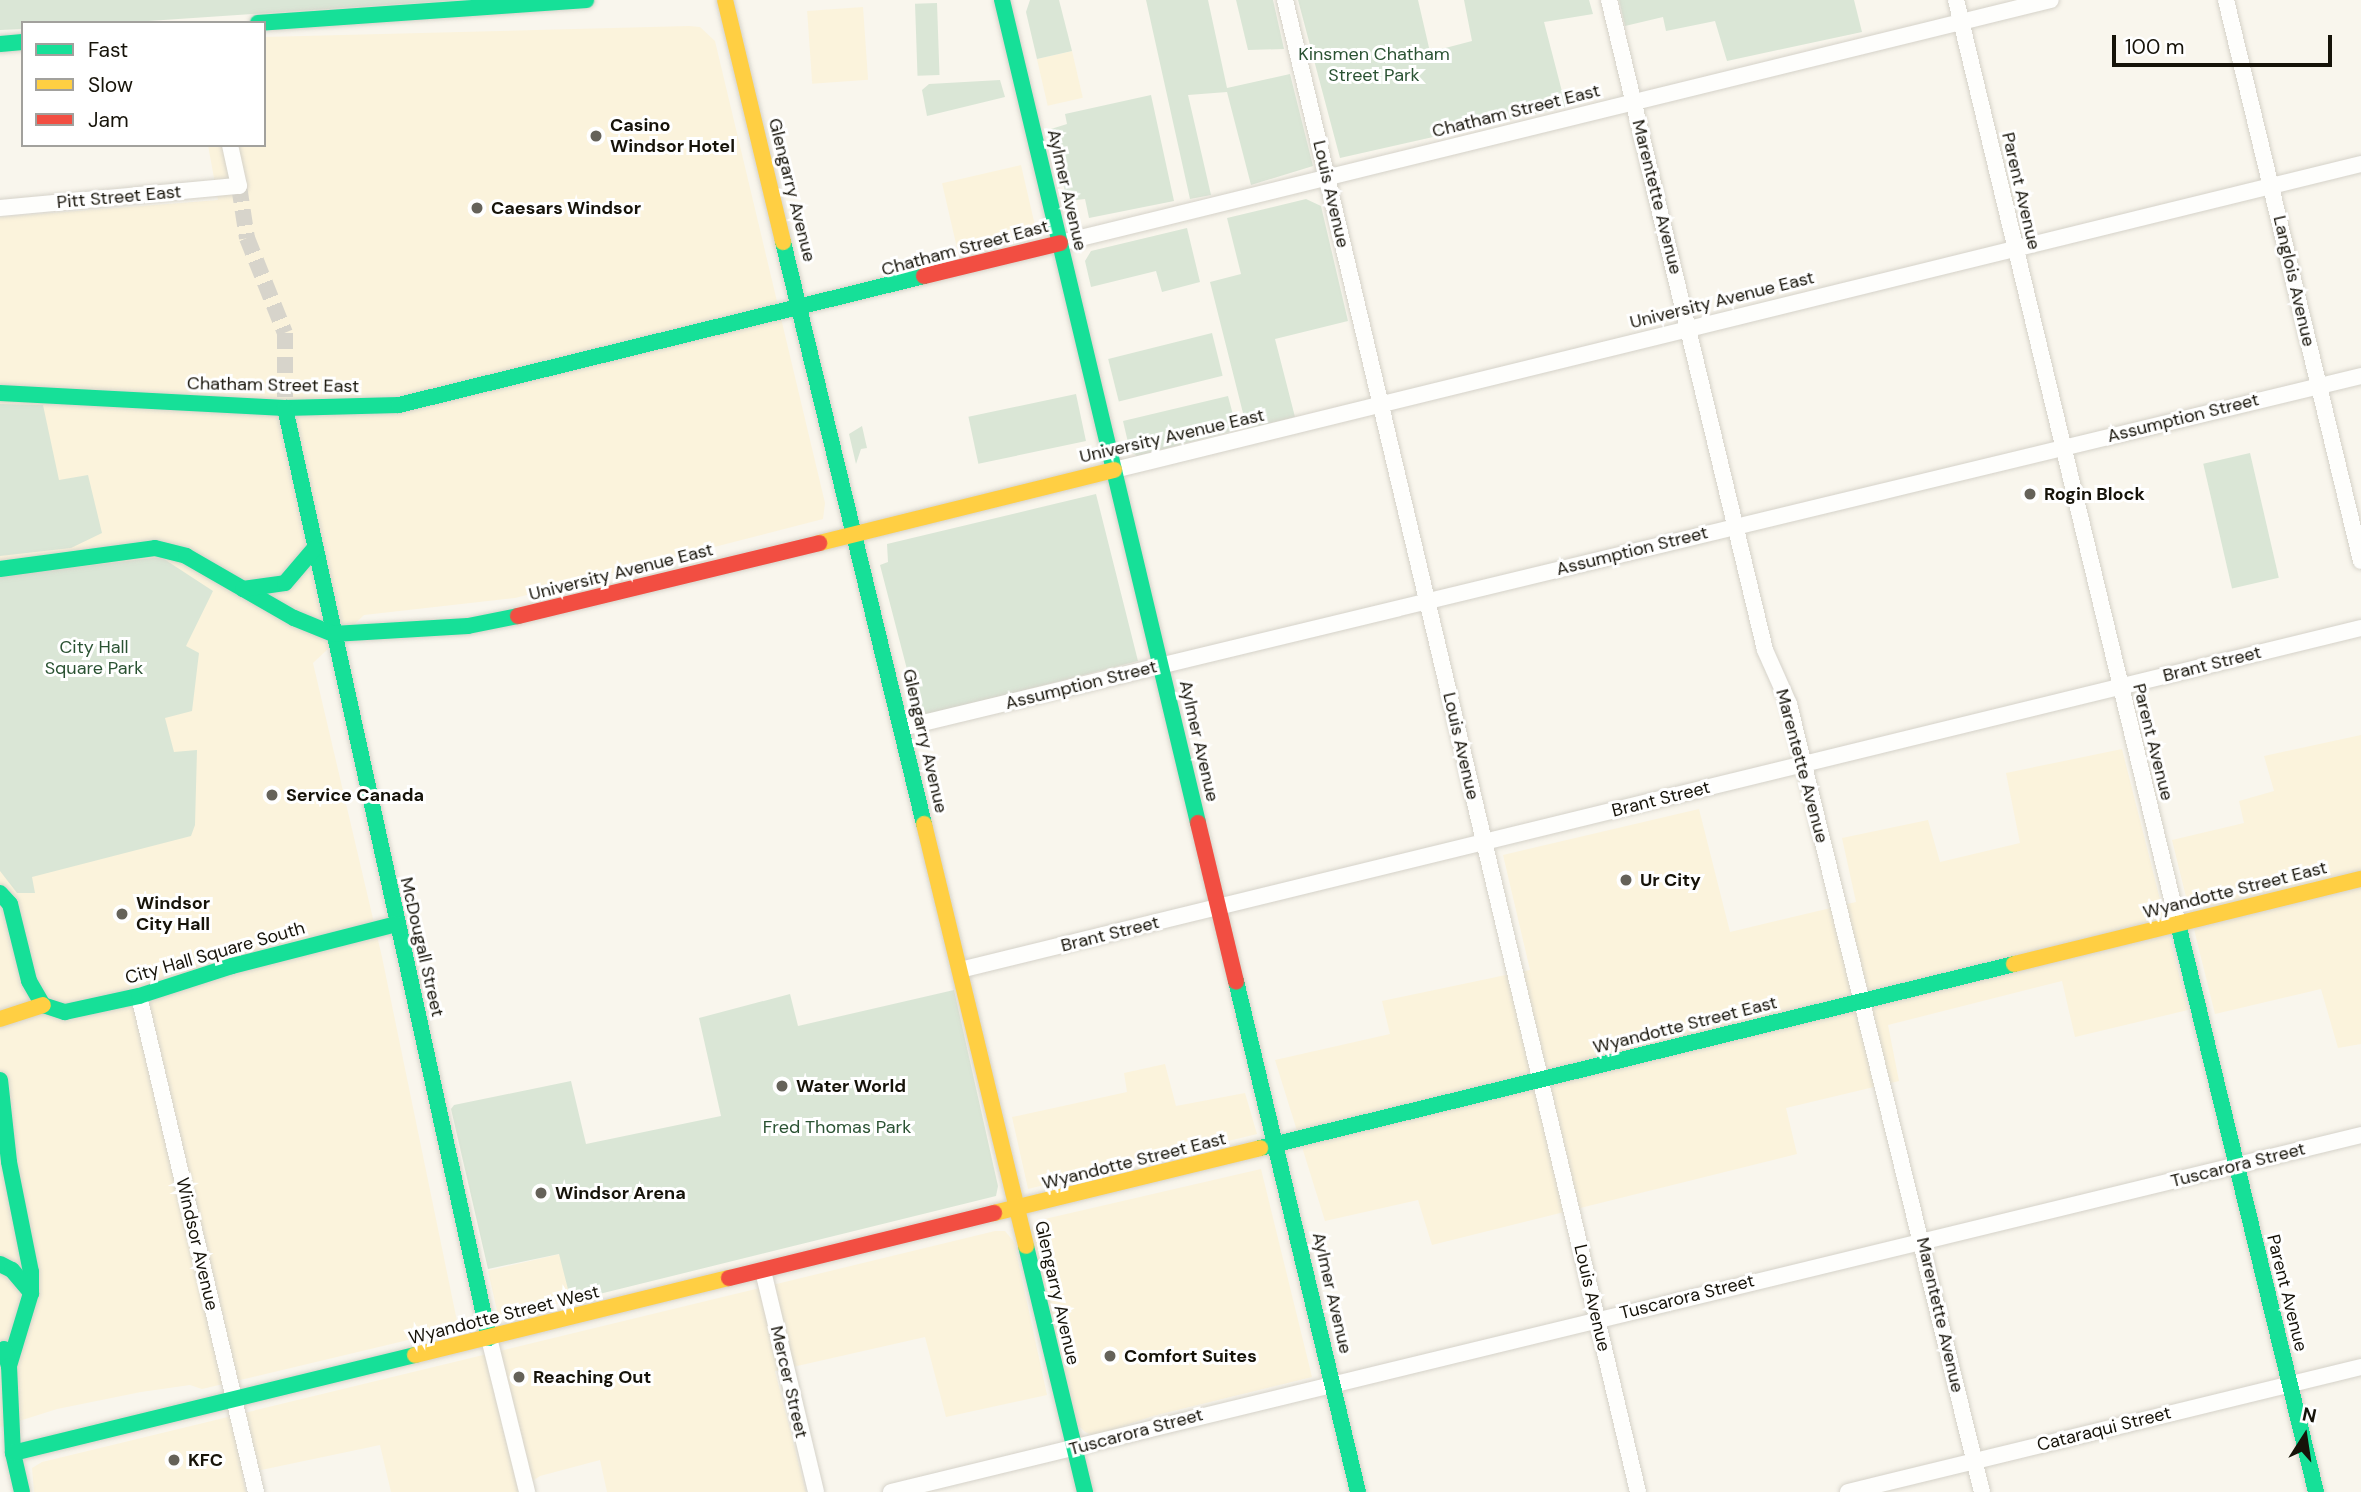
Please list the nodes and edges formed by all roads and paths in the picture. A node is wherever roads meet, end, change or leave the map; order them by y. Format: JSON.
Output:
{"nodes":[{"id":1,"x":586,"y":0,"type":"edge"},
{"id":2,"x":725,"y":0,"type":"edge"},
{"id":3,"x":1002,"y":0,"type":"edge"},
{"id":4,"x":1284,"y":0,"type":"edge"},
{"id":5,"x":1609,"y":0,"type":"edge"},
{"id":6,"x":1956,"y":0,"type":"edge"},
{"id":7,"x":2050,"y":0,"type":"edge"},
{"id":8,"x":2226,"y":0,"type":"edge"},
{"id":9,"x":266,"y":22,"type":"edge"},
{"id":10,"x":1961,"y":22,"type":"junction"},
{"id":11,"x":21,"y":42,"type":"edge"},
{"id":12,"x":0,"y":44,"type":"edge"},
{"id":13,"x":1634,"y":102,"type":"junction"},
{"id":14,"x":230,"y":147,"type":"edge"},
{"id":15,"x":2361,"y":164,"type":"edge"},
{"id":16,"x":1326,"y":177,"type":"junction"},
{"id":17,"x":2272,"y":186,"type":"junction"},
{"id":18,"x":0,"y":208,"type":"edge"},
{"id":19,"x":1060,"y":243,"type":"junction"},
{"id":20,"x":2014,"y":247,"type":"junction"},
{"id":21,"x":802,"y":310,"type":"junction"},
{"id":22,"x":1689,"y":328,"type":"junction"},
{"id":23,"x":2361,"y":376,"type":"edge"},
{"id":24,"x":2318,"y":385,"type":"junction"},
{"id":25,"x":0,"y":393,"type":"edge"},
{"id":26,"x":1381,"y":405,"type":"junction"},
{"id":27,"x":285,"y":408,"type":"junction"},
{"id":28,"x":2063,"y":447,"type":"junction"},
{"id":29,"x":1114,"y":470,"type":"junction"},
{"id":30,"x":1737,"y":526,"type":"junction"},
{"id":31,"x":854,"y":532,"type":"junction"},
{"id":32,"x":314,"y":549,"type":"junction"},
{"id":33,"x":2361,"y":561,"type":"edge"},
{"id":34,"x":0,"y":569,"type":"edge"},
{"id":35,"x":243,"y":589,"type":"junction"},
{"id":36,"x":1427,"y":601,"type":"junction"},
{"id":37,"x":2361,"y":628,"type":"edge"},
{"id":38,"x":333,"y":634,"type":"junction"},
{"id":39,"x":1161,"y":666,"type":"junction"},
{"id":40,"x":2120,"y":687,"type":"junction"},
{"id":41,"x":902,"y":728,"type":"junction"},
{"id":42,"x":1804,"y":764,"type":"junction"},
{"id":43,"x":1484,"y":842,"type":"junction"},
{"id":44,"x":2361,"y":879,"type":"edge"},
{"id":45,"x":0,"y":893,"type":"edge"},
{"id":46,"x":1219,"y":907,"type":"junction"},
{"id":47,"x":397,"y":924,"type":"junction"},
{"id":48,"x":2178,"y":924,"type":"junction"},
{"id":49,"x":960,"y":970,"type":"junction"},
{"id":50,"x":139,"y":996,"type":"junction"},
{"id":51,"x":1863,"y":1001,"type":"junction"},
{"id":52,"x":43,"y":1005,"type":"junction"},
{"id":53,"x":0,"y":1019,"type":"edge"},
{"id":54,"x":0,"y":1080,"type":"edge"},
{"id":55,"x":1541,"y":1081,"type":"junction"},
{"id":56,"x":2361,"y":1135,"type":"edge"},
{"id":57,"x":1277,"y":1146,"type":"junction"},
{"id":58,"x":2236,"y":1165,"type":"junction"},
{"id":59,"x":1018,"y":1209,"type":"junction"},
{"id":60,"x":1922,"y":1241,"type":"junction"},
{"id":61,"x":0,"y":1264,"type":"edge"},
{"id":62,"x":763,"y":1272,"type":"junction"},
{"id":63,"x":30,"y":1293,"type":"junction"},
{"id":64,"x":1597,"y":1319,"type":"junction"},
{"id":65,"x":0,"y":1338,"type":"edge"},
{"id":66,"x":489,"y":1338,"type":"junction"},
{"id":67,"x":9,"y":1366,"type":"junction"},
{"id":68,"x":2361,"y":1367,"type":"edge"},
{"id":69,"x":1334,"y":1382,"type":"junction"},
{"id":70,"x":2290,"y":1384,"type":"junction"},
{"id":71,"x":234,"y":1400,"type":"junction"},
{"id":72,"x":0,"y":1440,"type":"edge"},
{"id":73,"x":1075,"y":1448,"type":"junction"},
{"id":74,"x":6,"y":1455,"type":"edge"},
{"id":75,"x":1975,"y":1461,"type":"junction"},
{"id":76,"x":22,"y":1492,"type":"edge"},
{"id":77,"x":256,"y":1492,"type":"edge"},
{"id":78,"x":527,"y":1492,"type":"edge"},
{"id":79,"x":816,"y":1492,"type":"edge"},
{"id":80,"x":891,"y":1492,"type":"edge"},
{"id":81,"x":1085,"y":1492,"type":"edge"},
{"id":82,"x":1358,"y":1492,"type":"edge"},
{"id":83,"x":1638,"y":1492,"type":"edge"},
{"id":84,"x":1848,"y":1492,"type":"edge"},
{"id":85,"x":1982,"y":1492,"type":"edge"},
{"id":86,"x":2316,"y":1492,"type":"edge"}],
"edges":[{"from":1,"to":9,"type":"main road"},
{"from":2,"to":21,"type":"main road","name":"Glengarry Avenue"},
{"from":3,"to":19,"type":"main road","name":"Aylmer Avenue"},
{"from":4,"to":16,"type":"street","name":"Louis Avenue"},
{"from":5,"to":13,"type":"street","name":"Marentette Avenue"},
{"from":6,"to":10,"type":"street","name":"Parent Avenue"},
{"from":7,"to":10,"type":"street","name":"Chatham Street East"},
{"from":8,"to":17,"type":"street","name":"Langlois Avenue"},
{"from":10,"to":13,"type":"street","name":"Chatham Street East"},
{"from":10,"to":20,"type":"street","name":"Parent Avenue"},
{"from":11,"to":12,"type":"main road"},
{"from":13,"to":16,"type":"street","name":"Chatham Street East"},
{"from":13,"to":22,"type":"street","name":"Marentette Avenue"},
{"from":14,"to":18,"type":"street","name":"Pitt Street East"},
{"from":15,"to":17,"type":"street","name":"University Avenue East"},
{"from":16,"to":19,"type":"street","name":"Chatham Street East"},
{"from":16,"to":26,"type":"street","name":"Louis Avenue"},
{"from":17,"to":20,"type":"street","name":"University Avenue East"},
{"from":17,"to":24,"type":"street","name":"Langlois Avenue"},
{"from":19,"to":21,"type":"main road","name":"Chatham Street East"},
{"from":19,"to":29,"type":"main road","name":"Aylmer Avenue"},
{"from":20,"to":22,"type":"street","name":"University Avenue East"},
{"from":20,"to":28,"type":"street","name":"Parent Avenue"},
{"from":21,"to":27,"type":"main road","name":"Chatham Street East"},
{"from":21,"to":31,"type":"main road","name":"Glengarry Avenue"},
{"from":22,"to":26,"type":"street","name":"University Avenue East"},
{"from":22,"to":30,"type":"street","name":"Marentette Avenue"},
{"from":23,"to":24,"type":"street","name":"Assumption Street"},
{"from":24,"to":28,"type":"street","name":"Assumption Street"},
{"from":24,"to":33,"type":"street","name":"Langlois Avenue"},
{"from":25,"to":27,"type":"main road","name":"Chatham Street East"},
{"from":26,"to":29,"type":"street","name":"University Avenue East"},
{"from":26,"to":36,"type":"street","name":"Louis Avenue"},
{"from":27,"to":32,"type":"main road","name":"McDougall Street"},
{"from":28,"to":30,"type":"street","name":"Assumption Street"},
{"from":28,"to":40,"type":"street","name":"Parent Avenue"},
{"from":29,"to":31,"type":"main road","name":"University Avenue East"},
{"from":29,"to":39,"type":"main road","name":"Aylmer Avenue"},
{"from":30,"to":36,"type":"street","name":"Assumption Street"},
{"from":30,"to":42,"type":"street","name":"Marentette Avenue"},
{"from":31,"to":38,"type":"main road","name":"University Avenue East"},
{"from":31,"to":41,"type":"main road","name":"Glengarry Avenue"},
{"from":32,"to":35,"type":"main road"},
{"from":32,"to":38,"type":"main road","name":"McDougall Street"},
{"from":34,"to":35,"type":"main road","name":"University Avenue East"},
{"from":35,"to":38,"type":"main road","name":"University Avenue East"},
{"from":36,"to":39,"type":"street","name":"Assumption Street"},
{"from":36,"to":43,"type":"street","name":"Louis Avenue"},
{"from":37,"to":40,"type":"street","name":"Brant Street"},
{"from":38,"to":47,"type":"main road","name":"McDougall Street"},
{"from":39,"to":41,"type":"street","name":"Assumption Street"},
{"from":39,"to":46,"type":"main road","name":"Aylmer Avenue"},
{"from":40,"to":42,"type":"street","name":"Brant Street"},
{"from":40,"to":48,"type":"street","name":"Parent Avenue"},
{"from":41,"to":49,"type":"main road","name":"Glengarry Avenue"},
{"from":42,"to":43,"type":"street","name":"Brant Street"},
{"from":42,"to":51,"type":"street","name":"Marentette Avenue"},
{"from":43,"to":46,"type":"street","name":"Brant Street"},
{"from":43,"to":55,"type":"street","name":"Louis Avenue"},
{"from":44,"to":48,"type":"main road","name":"Wyandotte Street East"},
{"from":45,"to":52,"type":"main road"},
{"from":46,"to":49,"type":"street","name":"Brant Street"},
{"from":46,"to":57,"type":"main road","name":"Aylmer Avenue"},
{"from":47,"to":50,"type":"main road","name":"City Hall Square South"},
{"from":47,"to":66,"type":"main road","name":"McDougall Street"},
{"from":48,"to":51,"type":"main road","name":"Wyandotte Street East"},
{"from":48,"to":58,"type":"main road","name":"Parent Avenue"},
{"from":49,"to":59,"type":"main road","name":"Glengarry Avenue"},
{"from":50,"to":52,"type":"main road","name":"City Hall Square South"},
{"from":50,"to":71,"type":"street","name":"Windsor Avenue"},
{"from":51,"to":55,"type":"main road","name":"Wyandotte Street East"},
{"from":51,"to":60,"type":"street","name":"Marentette Avenue"},
{"from":52,"to":53,"type":"main road"},
{"from":54,"to":63,"type":"main road"},
{"from":55,"to":57,"type":"main road","name":"Wyandotte Street East"},
{"from":55,"to":64,"type":"street","name":"Louis Avenue"},
{"from":56,"to":58,"type":"street","name":"Tuscarora Street"},
{"from":57,"to":59,"type":"main road","name":"Wyandotte Street East"},
{"from":57,"to":69,"type":"main road","name":"Aylmer Avenue"},
{"from":58,"to":60,"type":"street","name":"Tuscarora Street"},
{"from":58,"to":70,"type":"main road","name":"Parent Avenue"},
{"from":59,"to":62,"type":"main road","name":"Wyandotte Street West"},
{"from":59,"to":73,"type":"main road","name":"Glengarry Avenue"},
{"from":60,"to":64,"type":"street","name":"Tuscarora Street"},
{"from":60,"to":75,"type":"street","name":"Marentette Avenue"},
{"from":61,"to":63,"type":"main road"},
{"from":62,"to":66,"type":"main road","name":"Wyandotte Street West"},
{"from":62,"to":79,"type":"street","name":"Mercer Street"},
{"from":63,"to":67,"type":"main road"},
{"from":64,"to":69,"type":"street","name":"Tuscarora Street"},
{"from":64,"to":83,"type":"street","name":"Louis Avenue"},
{"from":65,"to":67,"type":"main road"},
{"from":66,"to":71,"type":"main road","name":"Wyandotte Street West"},
{"from":66,"to":78,"type":"street","name":"McDougall Street"},
{"from":67,"to":74,"type":"main road"},
{"from":68,"to":70,"type":"street","name":"Cataraqui Street"},
{"from":69,"to":73,"type":"street","name":"Tuscarora Street"},
{"from":69,"to":82,"type":"main road","name":"Aylmer Avenue"},
{"from":70,"to":75,"type":"street","name":"Cataraqui Street"},
{"from":70,"to":86,"type":"main road","name":"Parent Avenue"},
{"from":71,"to":74,"type":"main road","name":"Wyandotte Street West"},
{"from":71,"to":77,"type":"street","name":"Windsor Avenue"},
{"from":72,"to":74,"type":"main road"},
{"from":73,"to":80,"type":"street","name":"Tuscarora Street"},
{"from":73,"to":81,"type":"main road","name":"Glengarry Avenue"},
{"from":74,"to":76,"type":"main road"},
{"from":75,"to":84,"type":"street","name":"Cataraqui Street"},
{"from":75,"to":85,"type":"street","name":"Marentette Avenue"}]}
